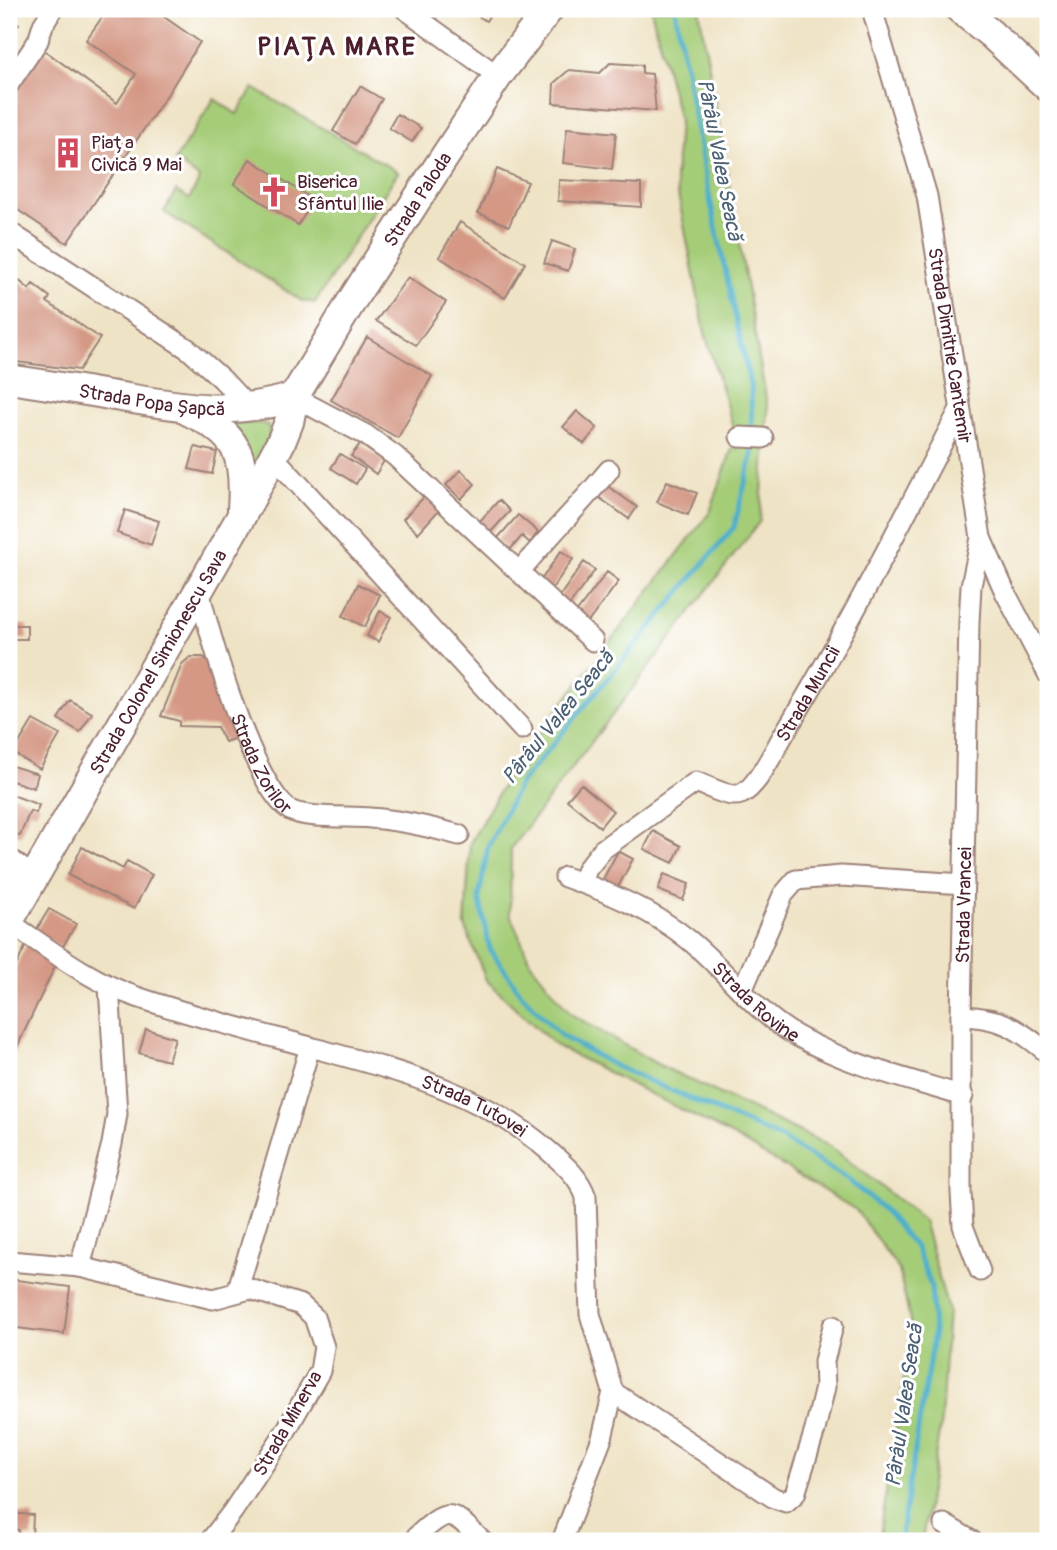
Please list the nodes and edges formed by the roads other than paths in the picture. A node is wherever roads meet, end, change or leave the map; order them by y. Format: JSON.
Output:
{"nodes":[{"id":1,"x":53,"y":9,"type":"edge"},
{"id":2,"x":405,"y":9,"type":"edge"},
{"id":3,"x":549,"y":9,"type":"edge"},
{"id":4,"x":872,"y":9,"type":"edge"},
{"id":5,"x":960,"y":9,"type":"edge"},
{"id":6,"x":498,"y":76,"type":"junction"},
{"id":7,"x":9,"y":84,"type":"edge"},
{"id":8,"x":1048,"y":87,"type":"edge"},
{"id":9,"x":9,"y":232,"type":"edge"},
{"id":10,"x":9,"y":379,"type":"edge"},
{"id":11,"x":294,"y":397,"type":"junction"},
{"id":12,"x":181,"y":407,"type":"junction"},
{"id":13,"x":249,"y":408,"type":"junction"},
{"id":14,"x":960,"y":409,"type":"junction"},
{"id":15,"x":740,"y":437,"type":"dead end"},
{"id":16,"x":763,"y":438,"type":"dead end"},
{"id":17,"x":273,"y":456,"type":"junction"},
{"id":18,"x":608,"y":470,"type":"dead end"},
{"id":19,"x":242,"y":515,"type":"junction"},
{"id":20,"x":981,"y":538,"type":"junction"},
{"id":21,"x":519,"y":572,"type":"junction"},
{"id":22,"x":199,"y":589,"type":"junction"},
{"id":23,"x":593,"y":641,"type":"dead end"},
{"id":24,"x":1048,"y":674,"type":"edge"},
{"id":25,"x":522,"y":729,"type":"dead end"},
{"id":26,"x":459,"y":835,"type":"dead end"},
{"id":27,"x":9,"y":858,"type":"edge"},
{"id":28,"x":33,"y":877,"type":"junction"},
{"id":29,"x":573,"y":880,"type":"joint"},
{"id":30,"x":964,"y":884,"type":"junction"},
{"id":31,"x":9,"y":922,"type":"edge"},
{"id":32,"x":109,"y":986,"type":"junction"},
{"id":33,"x":742,"y":990,"type":"junction"},
{"id":34,"x":961,"y":1016,"type":"junction"},
{"id":35,"x":310,"y":1047,"type":"junction"},
{"id":36,"x":1048,"y":1053,"type":"edge"},
{"id":37,"x":963,"y":1096,"type":"junction"},
{"id":38,"x":9,"y":1261,"type":"edge"},
{"id":39,"x":80,"y":1267,"type":"junction"},
{"id":40,"x":980,"y":1271,"type":"dead end"},
{"id":41,"x":237,"y":1292,"type":"junction"},
{"id":42,"x":833,"y":1326,"type":"dead end"},
{"id":43,"x":613,"y":1392,"type":"junction"},
{"id":44,"x":944,"y":1524,"type":"dead end"},
{"id":45,"x":417,"y":1536,"type":"dead end"},
{"id":46,"x":210,"y":1541,"type":"edge"},
{"id":47,"x":482,"y":1541,"type":"edge"},
{"id":48,"x":562,"y":1541,"type":"edge"},
{"id":49,"x":972,"y":1541,"type":"edge"}],
"edges":[{"from":1,"to":7,"type":"street"},
{"from":2,"to":6,"type":"street"},
{"from":3,"to":6,"type":"main road","name":"Strada Paloda"},
{"from":4,"to":14,"type":"street","name":"Strada Dimitrie Cantemir"},
{"from":5,"to":8,"type":"main road"},
{"from":6,"to":11,"type":"main road","name":"Strada Paloda"},
{"from":9,"to":13,"type":"street"},
{"from":10,"to":12,"type":"main road","name":"Strada Popa Șapcă"},
{"from":11,"to":13,"type":"main road","name":"Strada Popa Șapcă"},
{"from":11,"to":17,"type":"main road","name":"Strada Colonel Simionescu Sava"},
{"from":11,"to":21,"type":"street"},
{"from":12,"to":13,"type":"main road","name":"Strada Popa Șapcă"},
{"from":12,"to":19,"type":"main road"},
{"from":14,"to":20,"type":"street","name":"Strada Dimitrie Cantemir"},
{"from":14,"to":29,"type":"street","name":"Strada Muncii"},
{"from":15,"to":16,"type":"street"},
{"from":17,"to":19,"type":"main road","name":"Strada Colonel Simionescu Sava"},
{"from":17,"to":25,"type":"street"},
{"from":18,"to":21,"type":"street"},
{"from":19,"to":22,"type":"main road","name":"Strada Colonel Simionescu Sava"},
{"from":20,"to":24,"type":"street","name":"Strada Dimitrie Cantemir"},
{"from":20,"to":30,"type":"street","name":"Strada Vrancei"},
{"from":21,"to":23,"type":"street"},
{"from":22,"to":26,"type":"street","name":"Strada Zorilor"},
{"from":22,"to":28,"type":"main road","name":"Strada Colonel Simionescu Sava"},
{"from":27,"to":28,"type":"street"},
{"from":28,"to":31,"type":"main road","name":"Strada Colonel Simionescu Sava"},
{"from":29,"to":33,"type":"street","name":"Strada Rovine"},
{"from":30,"to":33,"type":"street"},
{"from":30,"to":34,"type":"street","name":"Strada Vrancei"},
{"from":31,"to":32,"type":"street","name":"Strada Tutovei"},
{"from":32,"to":35,"type":"street","name":"Strada Tutovei"},
{"from":32,"to":39,"type":"street"},
{"from":33,"to":37,"type":"street","name":"Strada Rovine"},
{"from":34,"to":36,"type":"street"},
{"from":34,"to":37,"type":"street","name":"Strada Vrancei"},
{"from":35,"to":41,"type":"street"},
{"from":35,"to":43,"type":"street","name":"Strada Tutovei"},
{"from":37,"to":40,"type":"street","name":"Strada Vrancei"},
{"from":38,"to":39,"type":"street","name":"Strada Minerva"},
{"from":39,"to":41,"type":"street","name":"Strada Minerva"},
{"from":41,"to":46,"type":"street","name":"Strada Minerva"},
{"from":42,"to":43,"type":"street"},
{"from":43,"to":48,"type":"street","name":"Strada Tutovei"},
{"from":44,"to":49,"type":"street"},
{"from":45,"to":47,"type":"street"}]}
